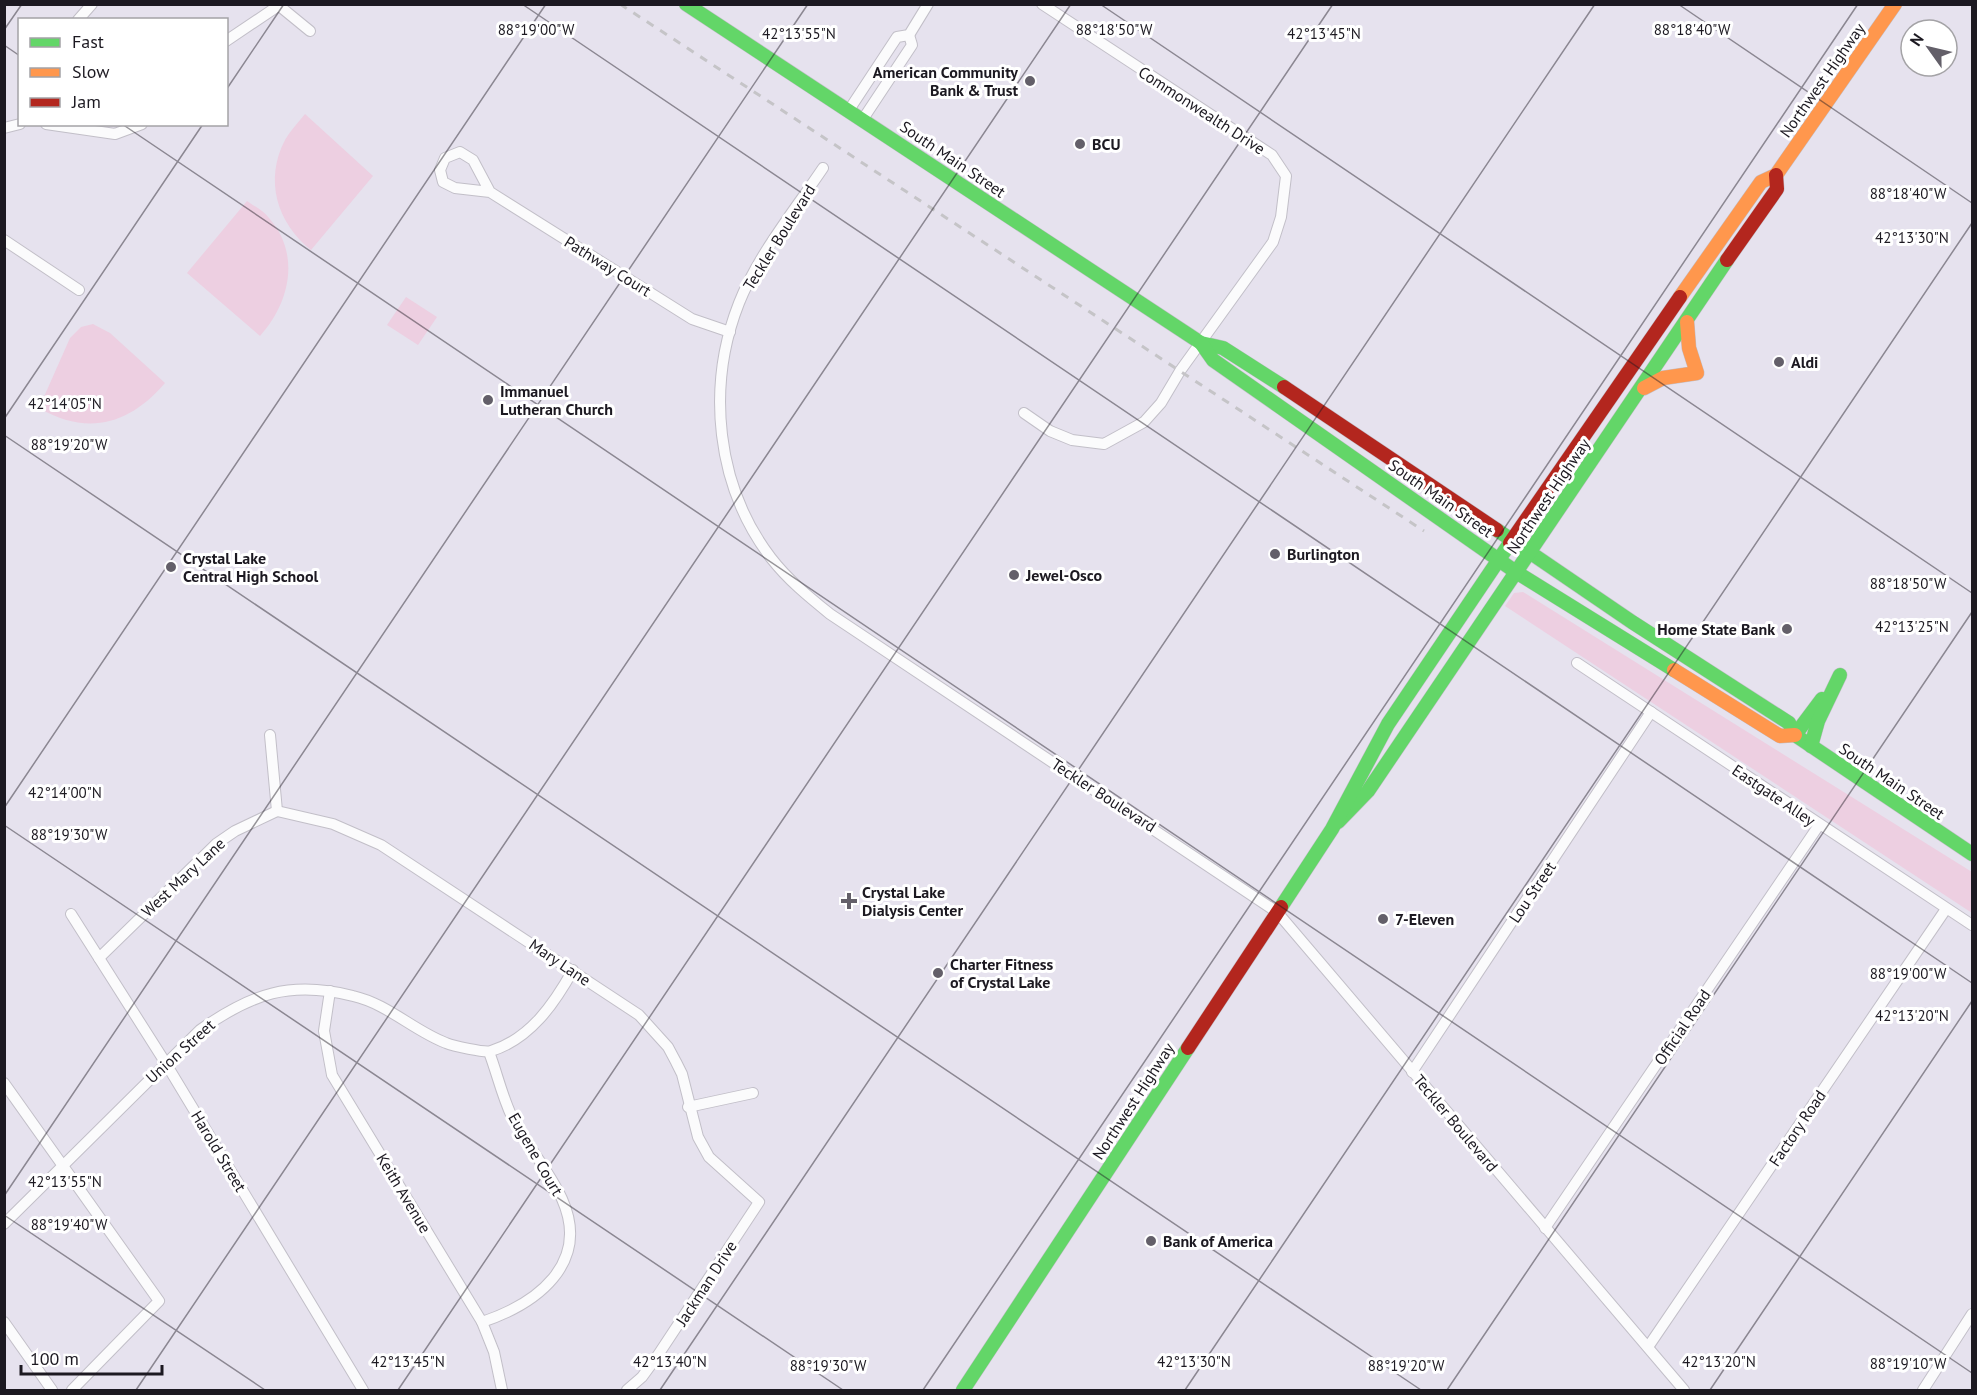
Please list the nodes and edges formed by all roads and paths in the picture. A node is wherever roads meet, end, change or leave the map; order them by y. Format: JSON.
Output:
{"nodes":[{"id":1,"x":92,"y":4,"type":"edge"},
{"id":2,"x":686,"y":4,"type":"edge"},
{"id":3,"x":928,"y":4,"type":"edge"},
{"id":4,"x":1042,"y":4,"type":"edge"},
{"id":5,"x":1895,"y":4,"type":"edge"},
{"id":6,"x":278,"y":5,"type":"edge"},
{"id":7,"x":80,"y":18,"type":"edge"},
{"id":8,"x":310,"y":31,"type":"dead end"},
{"id":9,"x":909,"y":35,"type":"junction"},
{"id":10,"x":228,"y":40,"type":"edge"},
{"id":11,"x":849,"y":110,"type":"junction"},
{"id":12,"x":863,"y":119,"type":"junction"},
{"id":13,"x":60,"y":126,"type":"edge"},
{"id":14,"x":137,"y":126,"type":"edge"},
{"id":15,"x":823,"y":168,"type":"dead end"},
{"id":16,"x":1776,"y":175,"type":"junction"},
{"id":17,"x":490,"y":192,"type":"junction"},
{"id":18,"x":4,"y":240,"type":"edge"},
{"id":19,"x":79,"y":290,"type":"dead end"},
{"id":20,"x":1687,"y":322,"type":"junction"},
{"id":21,"x":730,"y":332,"type":"junction"},
{"id":22,"x":1201,"y":343,"type":"junction"},
{"id":23,"x":1636,"y":395,"type":"junction"},
{"id":24,"x":1024,"y":413,"type":"dead end"},
{"id":25,"x":1512,"y":540,"type":"junction"},
{"id":26,"x":1530,"y":553,"type":"junction"},
{"id":27,"x":1498,"y":559,"type":"junction"},
{"id":28,"x":1516,"y":572,"type":"junction"},
{"id":29,"x":1578,"y":663,"type":"dead end"},
{"id":30,"x":1651,"y":712,"type":"junction"},
{"id":31,"x":270,"y":735,"type":"dead end"},
{"id":32,"x":1794,"y":735,"type":"junction"},
{"id":33,"x":1811,"y":746,"type":"junction"},
{"id":34,"x":277,"y":811,"type":"junction"},
{"id":35,"x":1819,"y":825,"type":"junction"},
{"id":36,"x":1332,"y":829,"type":"junction"},
{"id":37,"x":1972,"y":854,"type":"edge"},
{"id":38,"x":1946,"y":909,"type":"junction"},
{"id":39,"x":1277,"y":912,"type":"junction"},
{"id":40,"x":71,"y":914,"type":"dead end"},
{"id":41,"x":1972,"y":925,"type":"edge"},
{"id":42,"x":99,"y":958,"type":"junction"},
{"id":43,"x":573,"y":970,"type":"junction"},
{"id":44,"x":330,"y":992,"type":"junction"},
{"id":45,"x":489,"y":1052,"type":"junction"},
{"id":46,"x":165,"y":1062,"type":"junction"},
{"id":47,"x":1412,"y":1072,"type":"junction"},
{"id":48,"x":4,"y":1083,"type":"edge"},
{"id":49,"x":753,"y":1093,"type":"dead end"},
{"id":50,"x":688,"y":1107,"type":"junction"},
{"id":51,"x":64,"y":1165,"type":"junction"},
{"id":52,"x":759,"y":1202,"type":"joint"},
{"id":53,"x":4,"y":1224,"type":"edge"},
{"id":54,"x":1545,"y":1228,"type":"junction"},
{"id":55,"x":1972,"y":1314,"type":"edge"},
{"id":56,"x":4,"y":1322,"type":"edge"},
{"id":57,"x":482,"y":1322,"type":"junction"},
{"id":58,"x":1648,"y":1347,"type":"junction"},
{"id":59,"x":52,"y":1390,"type":"edge"},
{"id":60,"x":72,"y":1390,"type":"edge"},
{"id":61,"x":363,"y":1390,"type":"edge"},
{"id":62,"x":502,"y":1390,"type":"edge"},
{"id":63,"x":627,"y":1390,"type":"edge"},
{"id":64,"x":963,"y":1390,"type":"edge"},
{"id":65,"x":1684,"y":1390,"type":"edge"},
{"id":66,"x":1923,"y":1390,"type":"edge"}],
"edges":[{"from":1,"to":7,"type":"street"},
{"from":2,"to":11,"type":"main road","name":"South Main Street"},
{"from":3,"to":9,"type":"street"},
{"from":4,"to":22,"type":"street","name":"Commonwealth Drive"},
{"from":5,"to":16,"type":"main road","name":"Northwest Highway"},
{"from":6,"to":8,"type":"street"},
{"from":6,"to":10,"type":"street"},
{"from":9,"to":11,"type":"street"},
{"from":9,"to":12,"type":"street"},
{"from":11,"to":12,"type":"main road","name":"South Main Street"},
{"from":12,"to":22,"type":"main road","name":"South Main Street"},
{"from":13,"to":14,"type":"street"},
{"from":15,"to":21,"type":"street","name":"Teckler Boulevard"},
{"from":16,"to":20,"type":"main road","name":"Northwest Highway"},
{"from":16,"to":25,"type":"main road","name":"Northwest Highway"},
{"from":17,"to":17,"type":"street","name":"Pathway Court"},
{"from":17,"to":21,"type":"street","name":"Pathway Court"},
{"from":18,"to":19,"type":"street"},
{"from":20,"to":23,"type":"main road","name":"Northwest Highway"},
{"from":20,"to":23,"type":"main road"},
{"from":21,"to":39,"type":"street","name":"Teckler Boulevard"},
{"from":22,"to":24,"type":"street","name":"Commonwealth Drive"},
{"from":22,"to":25,"type":"main road","name":"South Main Street"},
{"from":22,"to":27,"type":"main road","name":"South Main Street"},
{"from":23,"to":26,"type":"main road","name":"Northwest Highway"},
{"from":25,"to":26,"type":"main road","name":"South Main Street"},
{"from":25,"to":27,"type":"main road","name":"Northwest Highway"},
{"from":26,"to":28,"type":"main road","name":"Northwest Highway"},
{"from":26,"to":32,"type":"main road","name":"South Main Street"},
{"from":27,"to":28,"type":"main road","name":"South Main Street"},
{"from":27,"to":36,"type":"main road","name":"Northwest Highway"},
{"from":28,"to":32,"type":"main road","name":"South Main Street"},
{"from":28,"to":36,"type":"main road","name":"Northwest Highway"},
{"from":29,"to":30,"type":"street","name":"Eastgate Alley"},
{"from":30,"to":35,"type":"street","name":"Eastgate Alley"},
{"from":30,"to":47,"type":"street","name":"Lou Street"},
{"from":31,"to":34,"type":"street"},
{"from":32,"to":33,"type":"main road","name":"South Main Street"},
{"from":32,"to":33,"type":"main road"},
{"from":33,"to":37,"type":"main road","name":"South Main Street"},
{"from":34,"to":42,"type":"street","name":"West Mary Lane"},
{"from":34,"to":43,"type":"street","name":"Mary Lane"},
{"from":35,"to":38,"type":"street","name":"Eastgate Alley"},
{"from":35,"to":54,"type":"street","name":"Official Road"},
{"from":36,"to":39,"type":"main road","name":"Northwest Highway"},
{"from":38,"to":41,"type":"street","name":"Eastgate Alley"},
{"from":38,"to":58,"type":"street","name":"Factory Road"},
{"from":39,"to":47,"type":"street","name":"Teckler Boulevard"},
{"from":39,"to":64,"type":"main road","name":"Northwest Highway"},
{"from":40,"to":42,"type":"street","name":"Harold Street"},
{"from":42,"to":46,"type":"street","name":"Harold Street"},
{"from":43,"to":45,"type":"street"},
{"from":43,"to":50,"type":"street","name":"Mary Lane"},
{"from":44,"to":45,"type":"street","name":"Union Street"},
{"from":44,"to":46,"type":"street","name":"Union Street"},
{"from":44,"to":57,"type":"street","name":"Keith Avenue"},
{"from":45,"to":57,"type":"street","name":"Eugene Court"},
{"from":46,"to":51,"type":"street","name":"Union Street"},
{"from":46,"to":61,"type":"street","name":"Harold Street"},
{"from":47,"to":54,"type":"street","name":"Teckler Boulevard"},
{"from":48,"to":51,"type":"street"},
{"from":49,"to":50,"type":"street"},
{"from":50,"to":52,"type":"street","name":"Mary Lane"},
{"from":51,"to":53,"type":"street","name":"Union Street"},
{"from":51,"to":60,"type":"street"},
{"from":52,"to":63,"type":"street","name":"Jackman Drive"},
{"from":54,"to":58,"type":"street","name":"Teckler Boulevard"},
{"from":55,"to":66,"type":"street"},
{"from":56,"to":59,"type":"street"},
{"from":57,"to":62,"type":"street","name":"Keith Avenue"},
{"from":58,"to":65,"type":"street","name":"Teckler Boulevard"}]}
